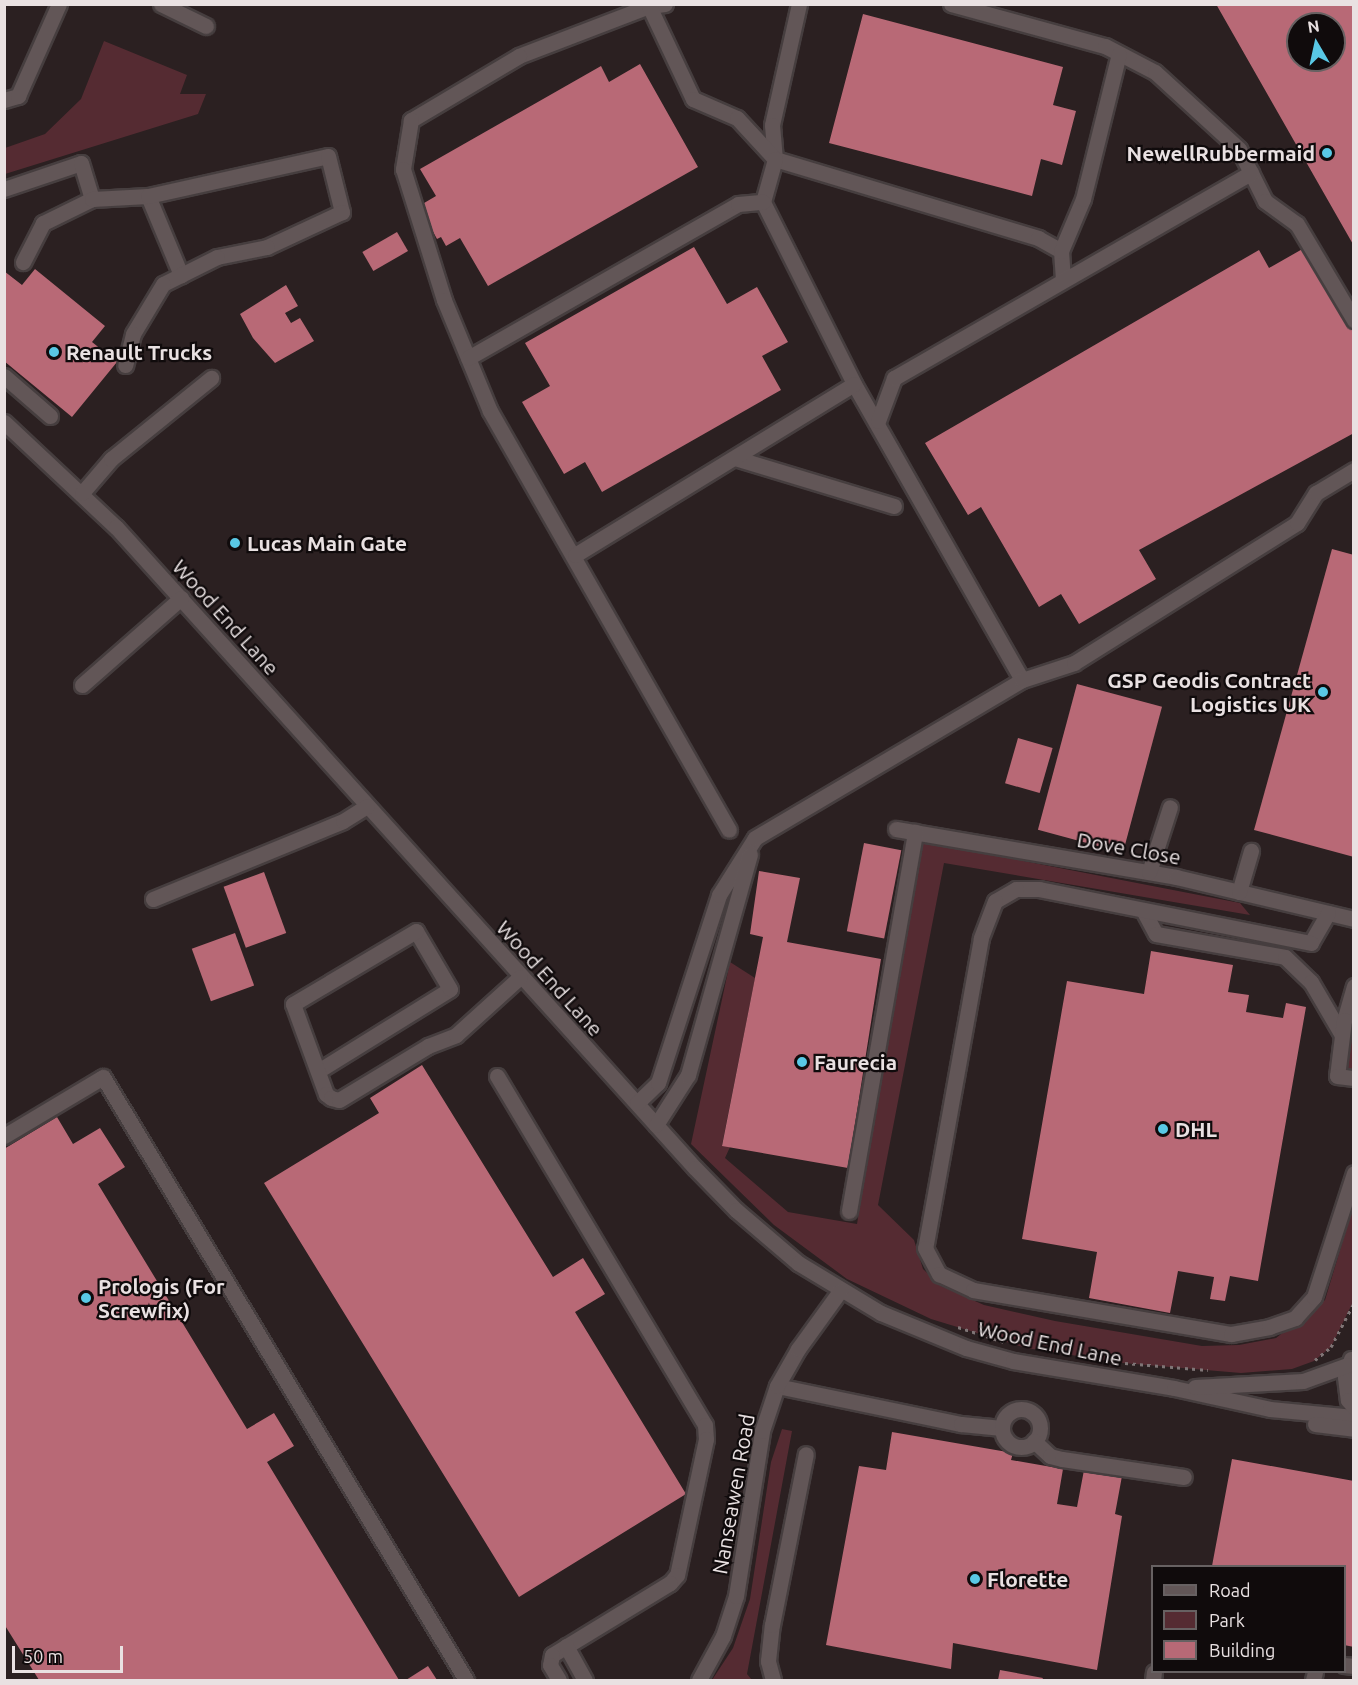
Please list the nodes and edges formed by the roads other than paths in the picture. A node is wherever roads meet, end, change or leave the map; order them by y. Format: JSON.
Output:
{"nodes":[{"id":1,"x":59,"y":4,"type":"edge"},
{"id":2,"x":161,"y":4,"type":"edge"},
{"id":3,"x":665,"y":4,"type":"edge"},
{"id":4,"x":799,"y":4,"type":"edge"},
{"id":5,"x":951,"y":4,"type":"edge"},
{"id":6,"x":649,"y":6,"type":"junction"},
{"id":7,"x":206,"y":26,"type":"dead end"},
{"id":8,"x":1119,"y":54,"type":"junction"},
{"id":9,"x":4,"y":100,"type":"edge"},
{"id":10,"x":775,"y":159,"type":"junction"},
{"id":11,"x":1251,"y":173,"type":"junction"},
{"id":12,"x":4,"y":189,"type":"edge"},
{"id":13,"x":148,"y":196,"type":"junction"},
{"id":14,"x":92,"y":199,"type":"junction"},
{"id":15,"x":763,"y":202,"type":"junction"},
{"id":16,"x":1061,"y":251,"type":"junction"},
{"id":17,"x":23,"y":262,"type":"dead end"},
{"id":18,"x":181,"y":275,"type":"junction"},
{"id":19,"x":1063,"y":279,"type":"junction"},
{"id":20,"x":1353,"y":320,"type":"edge"},
{"id":21,"x":468,"y":358,"type":"junction"},
{"id":22,"x":125,"y":364,"type":"dead end"},
{"id":23,"x":4,"y":376,"type":"edge"},
{"id":24,"x":211,"y":378,"type":"dead end"},
{"id":25,"x":854,"y":384,"type":"junction"},
{"id":26,"x":50,"y":416,"type":"dead end"},
{"id":27,"x":878,"y":421,"type":"junction"},
{"id":28,"x":8,"y":431,"type":"edge"},
{"id":29,"x":735,"y":458,"type":"junction"},
{"id":30,"x":1353,"y":470,"type":"edge"},
{"id":31,"x":82,"y":493,"type":"junction"},
{"id":32,"x":894,"y":506,"type":"dead end"},
{"id":33,"x":575,"y":555,"type":"junction"},
{"id":34,"x":181,"y":598,"type":"junction"},
{"id":35,"x":1022,"y":680,"type":"junction"},
{"id":36,"x":82,"y":685,"type":"dead end"},
{"id":37,"x":367,"y":806,"type":"junction"},
{"id":38,"x":1170,"y":807,"type":"dead end"},
{"id":39,"x":896,"y":829,"type":"dead end"},
{"id":40,"x":729,"y":830,"type":"dead end"},
{"id":41,"x":915,"y":832,"type":"junction"},
{"id":42,"x":755,"y":838,"type":"junction"},
{"id":43,"x":1251,"y":851,"type":"dead end"},
{"id":44,"x":1149,"y":872,"type":"junction"},
{"id":45,"x":1239,"y":892,"type":"junction"},
{"id":46,"x":153,"y":899,"type":"dead end"},
{"id":47,"x":1143,"y":910,"type":"junction"},
{"id":48,"x":1328,"y":913,"type":"junction"},
{"id":49,"x":1353,"y":919,"type":"edge"},
{"id":50,"x":520,"y":977,"type":"junction"},
{"id":51,"x":1353,"y":986,"type":"edge"},
{"id":52,"x":681,"y":1009,"type":"junction"},
{"id":53,"x":706,"y":1016,"type":"junction"},
{"id":54,"x":1342,"y":1035,"type":"junction"},
{"id":55,"x":318,"y":1071,"type":"junction"},
{"id":56,"x":497,"y":1076,"type":"dead end"},
{"id":57,"x":1353,"y":1078,"type":"edge"},
{"id":58,"x":637,"y":1104,"type":"junction"},
{"id":59,"x":660,"y":1119,"type":"junction"},
{"id":60,"x":4,"y":1136,"type":"edge"},
{"id":61,"x":1353,"y":1173,"type":"edge"},
{"id":62,"x":849,"y":1211,"type":"dead end"},
{"id":63,"x":840,"y":1291,"type":"junction"},
{"id":64,"x":1352,"y":1359,"type":"edge"},
{"id":65,"x":777,"y":1386,"type":"junction"},
{"id":66,"x":1174,"y":1388,"type":"junction"},
{"id":67,"x":1353,"y":1407,"type":"edge"},
{"id":68,"x":1270,"y":1409,"type":"junction"},
{"id":69,"x":1353,"y":1417,"type":"edge"},
{"id":70,"x":1002,"y":1428,"type":"junction"},
{"id":71,"x":1353,"y":1429,"type":"edge"},
{"id":72,"x":1034,"y":1441,"type":"junction"},
{"id":73,"x":806,"y":1454,"type":"dead end"},
{"id":74,"x":1184,"y":1478,"type":"dead end"},
{"id":75,"x":566,"y":1646,"type":"junction"},
{"id":76,"x":466,"y":1680,"type":"edge"},
{"id":77,"x":559,"y":1680,"type":"edge"},
{"id":78,"x":585,"y":1680,"type":"edge"},
{"id":79,"x":699,"y":1680,"type":"edge"},
{"id":80,"x":773,"y":1680,"type":"edge"}],
"edges":[{"from":1,"to":9,"type":"street"},
{"from":2,"to":7,"type":"street"},
{"from":3,"to":6,"type":"street"},
{"from":4,"to":10,"type":"street"},
{"from":5,"to":8,"type":"street"},
{"from":6,"to":10,"type":"street"},
{"from":6,"to":21,"type":"street"},
{"from":8,"to":11,"type":"street"},
{"from":8,"to":16,"type":"street"},
{"from":10,"to":15,"type":"street"},
{"from":10,"to":16,"type":"street"},
{"from":11,"to":19,"type":"street"},
{"from":11,"to":20,"type":"street"},
{"from":12,"to":14,"type":"street"},
{"from":13,"to":14,"type":"street"},
{"from":13,"to":18,"type":"street"},
{"from":13,"to":18,"type":"street"},
{"from":14,"to":17,"type":"street"},
{"from":15,"to":21,"type":"street"},
{"from":15,"to":25,"type":"street"},
{"from":16,"to":19,"type":"street"},
{"from":18,"to":22,"type":"street"},
{"from":19,"to":27,"type":"street"},
{"from":21,"to":33,"type":"street"},
{"from":23,"to":26,"type":"street"},
{"from":24,"to":31,"type":"street"},
{"from":25,"to":27,"type":"street"},
{"from":25,"to":29,"type":"street"},
{"from":27,"to":35,"type":"street"},
{"from":28,"to":31,"type":"street","name":"Wood End Lane"},
{"from":29,"to":32,"type":"street"},
{"from":29,"to":33,"type":"street"},
{"from":30,"to":35,"type":"street"},
{"from":31,"to":34,"type":"street","name":"Wood End Lane"},
{"from":33,"to":40,"type":"street"},
{"from":34,"to":36,"type":"street"},
{"from":34,"to":37,"type":"street","name":"Wood End Lane"},
{"from":35,"to":42,"type":"street"},
{"from":37,"to":46,"type":"street"},
{"from":37,"to":50,"type":"street","name":"Wood End Lane"},
{"from":38,"to":44,"type":"street"},
{"from":39,"to":41,"type":"street","name":"Dove Close"},
{"from":41,"to":44,"type":"street","name":"Dove Close"},
{"from":41,"to":62,"type":"street"},
{"from":42,"to":52,"type":"street"},
{"from":42,"to":53,"type":"street"},
{"from":43,"to":45,"type":"street"},
{"from":44,"to":45,"type":"street","name":"Dove Close"},
{"from":45,"to":48,"type":"street","name":"Dove Close"},
{"from":47,"to":48,"type":"street"},
{"from":47,"to":54,"type":"street"},
{"from":47,"to":61,"type":"street"},
{"from":48,"to":49,"type":"street","name":"Dove Close"},
{"from":50,"to":55,"type":"street"},
{"from":50,"to":58,"type":"street","name":"Wood End Lane"},
{"from":51,"to":54,"type":"street"},
{"from":52,"to":53,"type":"street"},
{"from":52,"to":58,"type":"street"},
{"from":53,"to":59,"type":"street"},
{"from":54,"to":57,"type":"street"},
{"from":55,"to":55,"type":"street"},
{"from":56,"to":75,"type":"street"},
{"from":58,"to":59,"type":"street","name":"Wood End Lane"},
{"from":59,"to":63,"type":"street","name":"Wood End Lane"},
{"from":60,"to":76,"type":"street"},
{"from":63,"to":65,"type":"street","name":"Nanseawen Road"},
{"from":63,"to":66,"type":"street","name":"Wood End Lane"},
{"from":64,"to":66,"type":"street","name":"Wood End Lane"},
{"from":64,"to":67,"type":"street"},
{"from":65,"to":70,"type":"street"},
{"from":65,"to":79,"type":"street","name":"Nanseawen Road"},
{"from":66,"to":68,"type":"street","name":"Wood End Lane"},
{"from":68,"to":69,"type":"street","name":"Wood End Lane"},
{"from":68,"to":71,"type":"street"},
{"from":70,"to":72,"type":"street"},
{"from":70,"to":72,"type":"street"},
{"from":72,"to":74,"type":"street"},
{"from":73,"to":80,"type":"street"},
{"from":75,"to":77,"type":"street"},
{"from":75,"to":78,"type":"street"}]}
